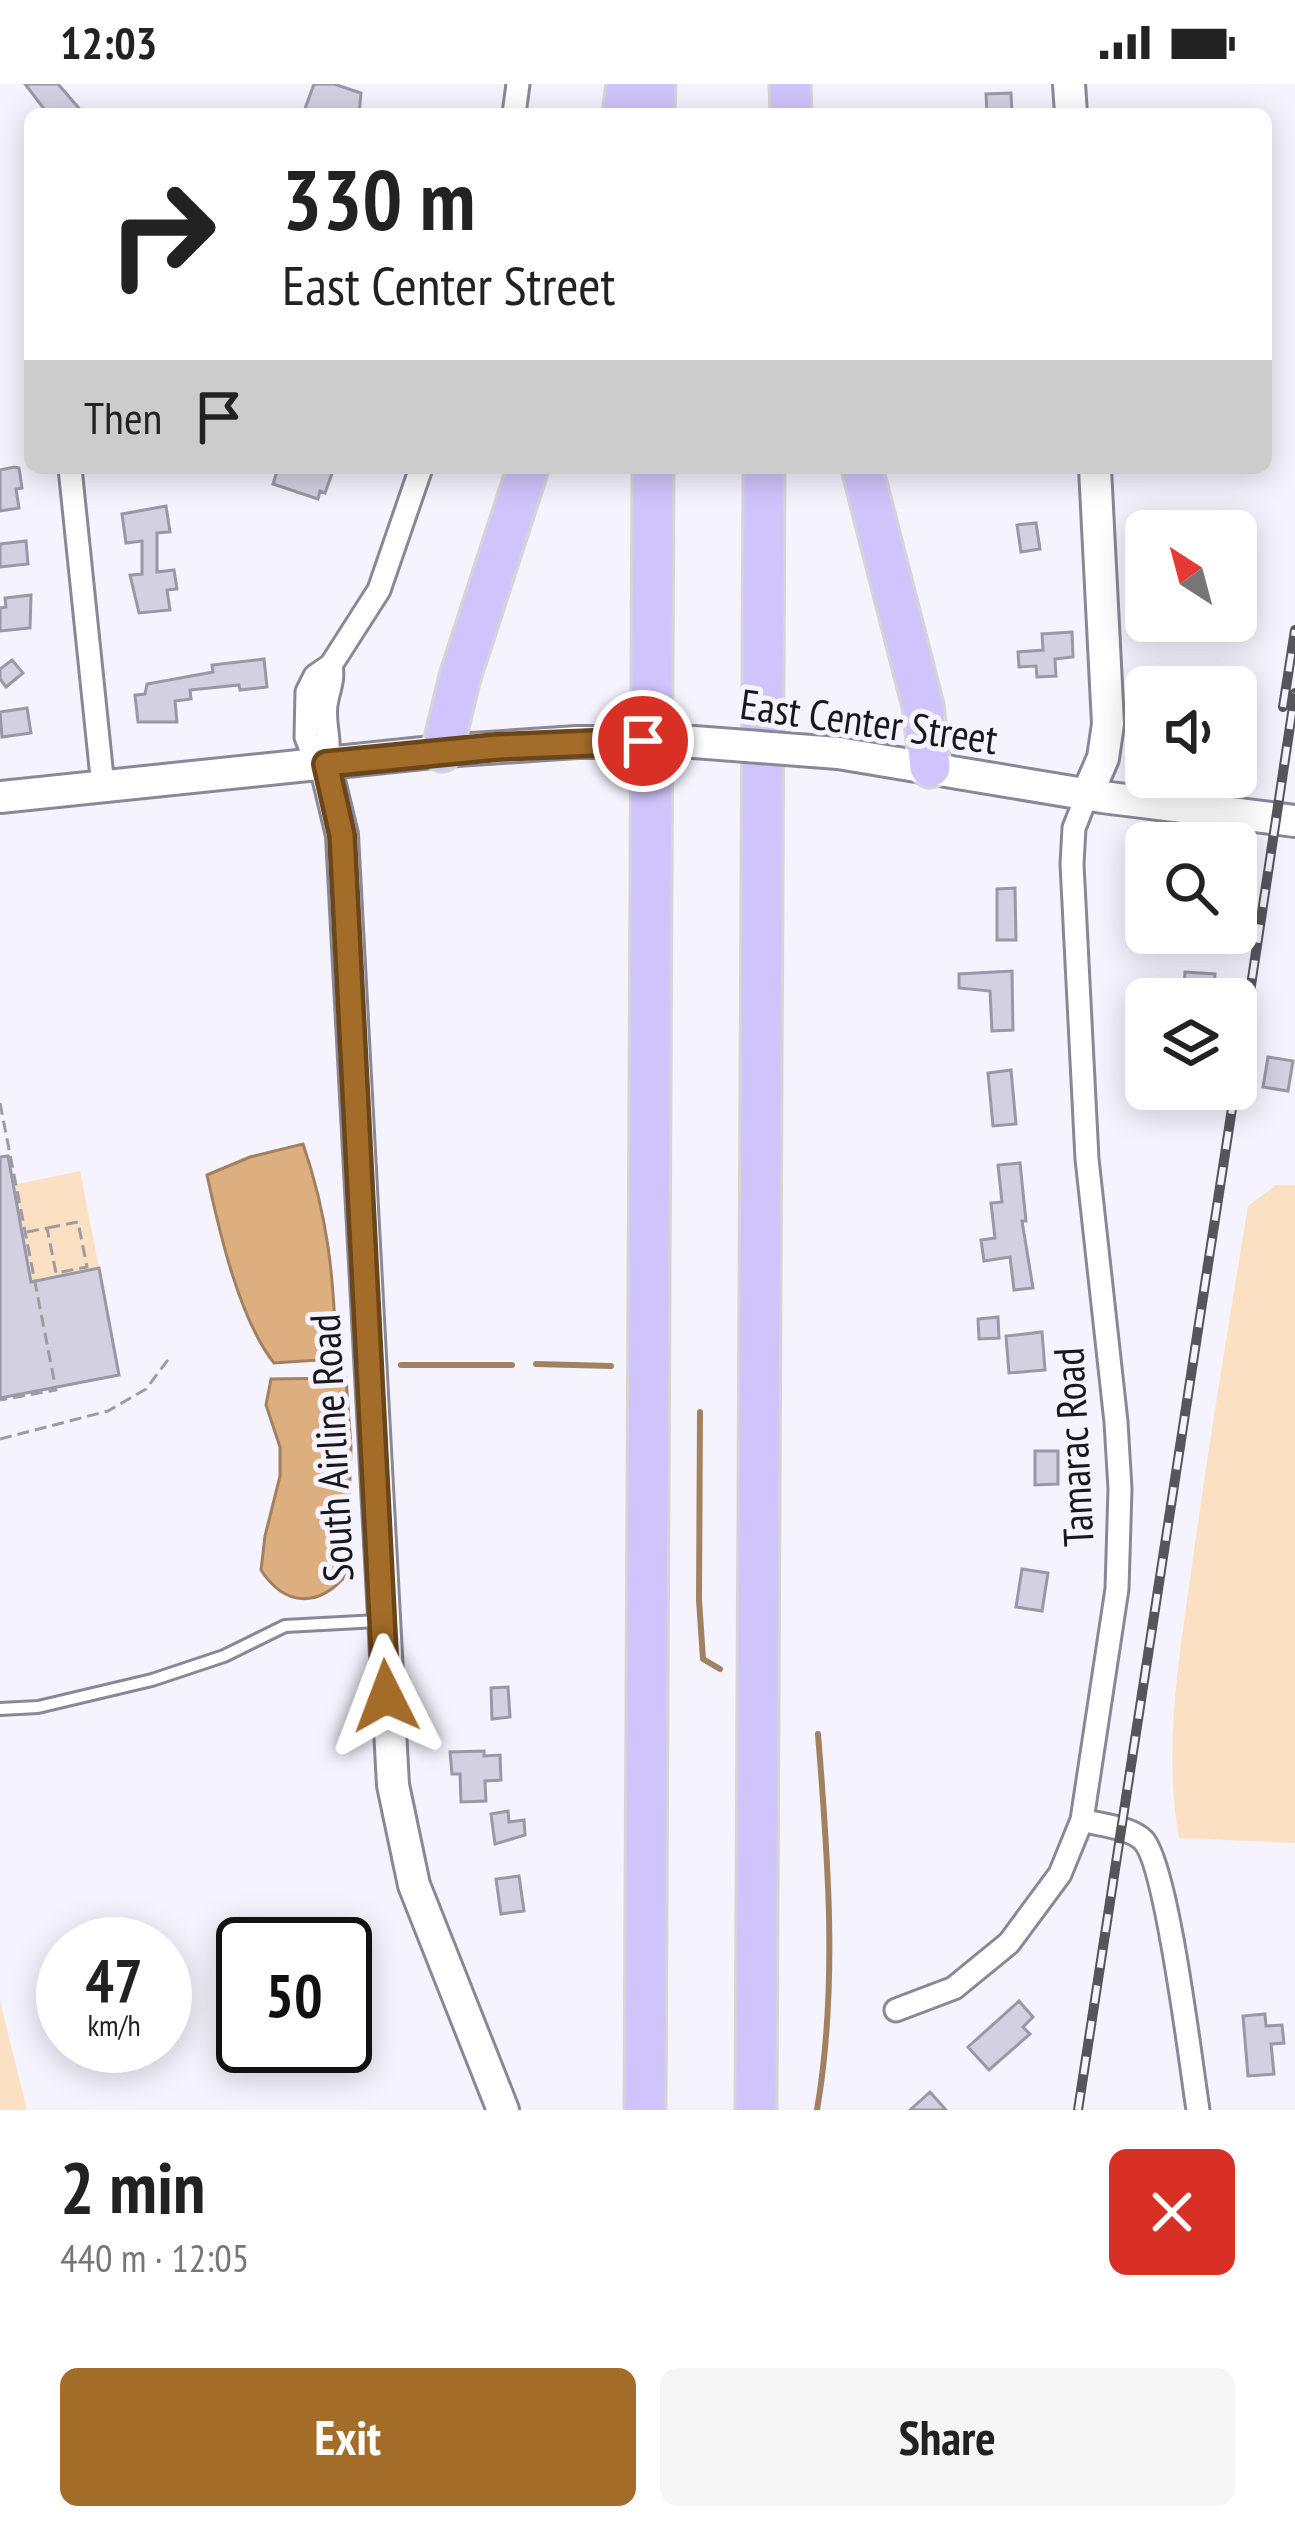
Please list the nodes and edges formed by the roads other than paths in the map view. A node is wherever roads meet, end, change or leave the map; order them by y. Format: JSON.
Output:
{"nodes":[{"id":1,"x":71,"y":474,"type":"edge"},
{"id":2,"x":419,"y":474,"type":"edge"},
{"id":3,"x":526,"y":474,"type":"edge"},
{"id":4,"x":653,"y":474,"type":"edge"},
{"id":5,"x":764,"y":474,"type":"edge"},
{"id":6,"x":864,"y":474,"type":"edge"},
{"id":7,"x":1095,"y":474,"type":"edge"},
{"id":8,"x":442,"y":752,"type":"junction"},
{"id":9,"x":326,"y":764,"type":"junction"},
{"id":10,"x":930,"y":767,"type":"junction"},
{"id":11,"x":103,"y":787,"type":"junction"},
{"id":12,"x":1087,"y":795,"type":"junction"},
{"id":13,"x":0,"y":797,"type":"edge"},
{"id":14,"x":1295,"y":821,"type":"edge"},
{"id":15,"x":382,"y":1621,"type":"junction"},
{"id":16,"x":0,"y":1709,"type":"edge"},
{"id":17,"x":1082,"y":1820,"type":"junction"},
{"id":18,"x":896,"y":2010,"type":"dead end"},
{"id":19,"x":503,"y":2110,"type":"edge"},
{"id":20,"x":645,"y":2110,"type":"edge"},
{"id":21,"x":756,"y":2110,"type":"edge"},
{"id":22,"x":1198,"y":2110,"type":"edge"}],
"edges":[{"from":1,"to":11,"type":"street"},
{"from":2,"to":9,"type":"street"},
{"from":3,"to":8,"type":"highway"},
{"from":4,"to":20,"type":"highway"},
{"from":5,"to":21,"type":"highway"},
{"from":6,"to":10,"type":"highway"},
{"from":7,"to":12,"type":"main road"},
{"from":8,"to":9,"type":"main road","name":"East Center Street"},
{"from":8,"to":10,"type":"main road","name":"East Center Street","bridge":true},
{"from":9,"to":11,"type":"main road","name":"East Center Street"},
{"from":9,"to":15,"type":"main road","name":"South Airline Road"},
{"from":10,"to":12,"type":"main road","name":"East Center Street"},
{"from":11,"to":13,"type":"main road","name":"East Center Street"},
{"from":12,"to":14,"type":"main road","name":"East Center Street"},
{"from":12,"to":17,"type":"street","name":"Tamarac Road"},
{"from":15,"to":16,"type":"lane"},
{"from":15,"to":19,"type":"main road","name":"South Airline Road"},
{"from":17,"to":18,"type":"street","name":"Tamarac Road"},
{"from":17,"to":22,"type":"street"}]}
